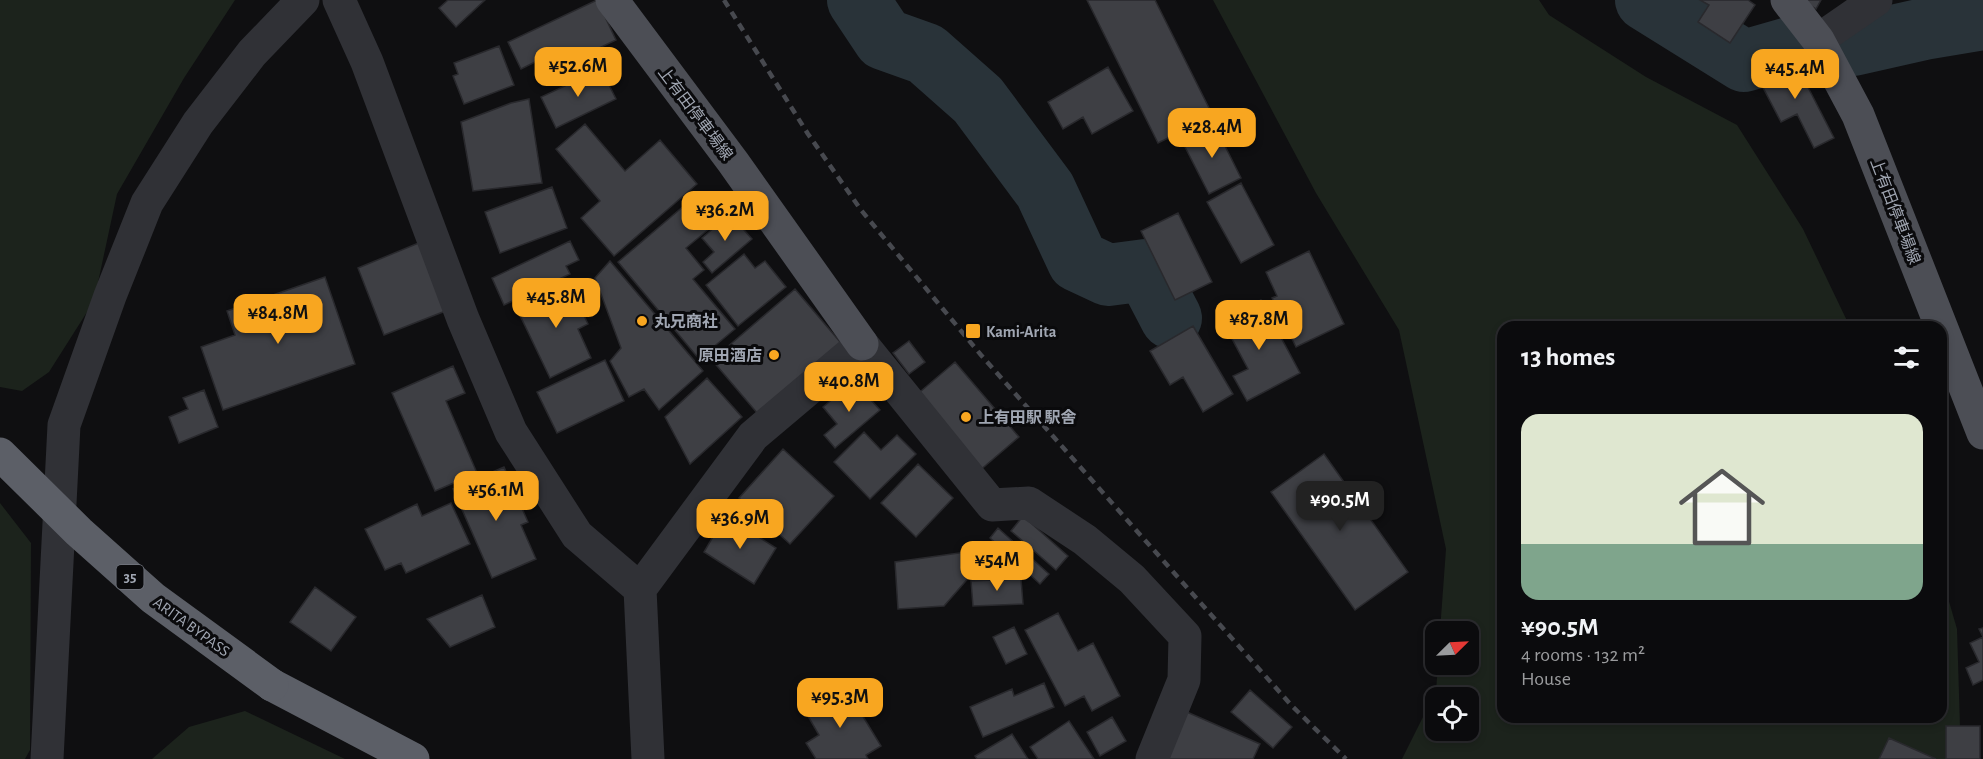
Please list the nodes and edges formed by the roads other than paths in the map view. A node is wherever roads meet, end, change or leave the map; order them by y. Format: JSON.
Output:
{"nodes":[{"id":1,"x":303,"y":0,"type":"edge"},
{"id":2,"x":339,"y":0,"type":"edge"},
{"id":3,"x":612,"y":0,"type":"edge"},
{"id":4,"x":1787,"y":0,"type":"edge"},
{"id":5,"x":1876,"y":0,"type":"edge"},
{"id":6,"x":1818,"y":40,"type":"junction"},
{"id":7,"x":1939,"y":321,"type":"edge"},
{"id":8,"x":1947,"y":341,"type":"edge"},
{"id":9,"x":862,"y":344,"type":"junction"},
{"id":10,"x":1983,"y":433,"type":"edge"},
{"id":11,"x":0,"y":454,"type":"edge"},
{"id":12,"x":640,"y":589,"type":"junction"},
{"id":13,"x":47,"y":759,"type":"edge"},
{"id":14,"x":413,"y":759,"type":"edge"},
{"id":15,"x":648,"y":759,"type":"edge"},
{"id":16,"x":1152,"y":759,"type":"edge"}],
"edges":[{"from":1,"to":13,"type":"street"},
{"from":2,"to":12,"type":"street"},
{"from":3,"to":9,"type":"main road","name":"上有田停車場線"},
{"from":4,"to":6,"type":"main road","name":"上有田停車場線"},
{"from":5,"to":6,"type":"street"},
{"from":6,"to":7,"type":"main road","name":"上有田停車場線"},
{"from":8,"to":10,"type":"main road","name":"上有田停車場線"},
{"from":9,"to":12,"type":"street"},
{"from":9,"to":16,"type":"street"},
{"from":11,"to":14,"type":"highway","name":"ARITA BYPASS","number":"35","bridge":true},
{"from":12,"to":15,"type":"street"}]}
